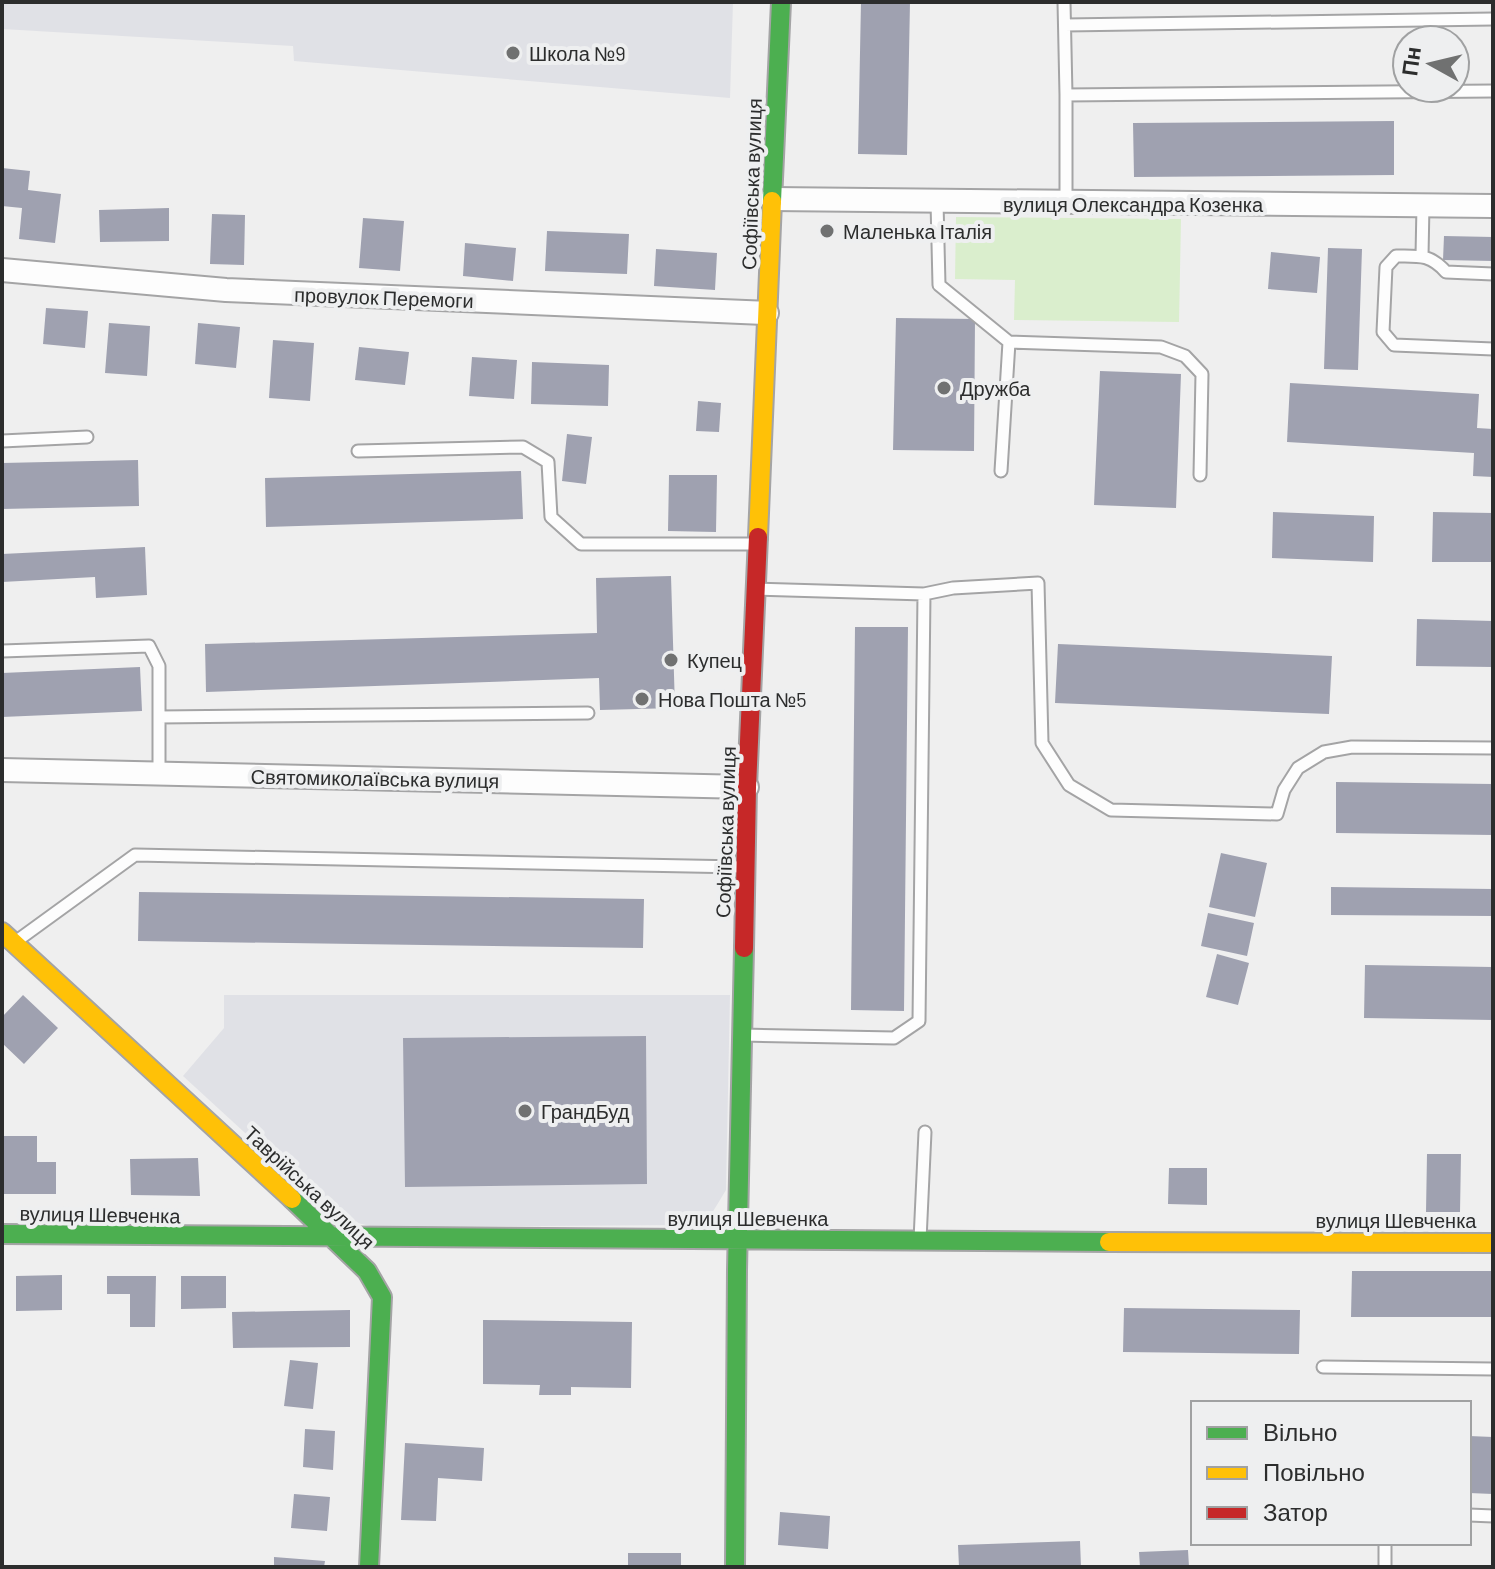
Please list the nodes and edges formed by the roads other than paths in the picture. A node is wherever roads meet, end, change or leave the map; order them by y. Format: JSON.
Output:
{"nodes":[{"id":1,"x":781,"y":2,"type":"edge"},
{"id":2,"x":1064,"y":2,"type":"edge"},
{"id":3,"x":1493,"y":19,"type":"edge"},
{"id":4,"x":1065,"y":25,"type":"junction"},
{"id":5,"x":1493,"y":91,"type":"edge"},
{"id":6,"x":1066,"y":95,"type":"junction"},
{"id":7,"x":772,"y":199,"type":"junction"},
{"id":8,"x":937,"y":202,"type":"junction"},
{"id":9,"x":1066,"y":203,"type":"junction"},
{"id":10,"x":1423,"y":205,"type":"junction"},
{"id":11,"x":1493,"y":206,"type":"edge"},
{"id":12,"x":1422,"y":256,"type":"junction"},
{"id":13,"x":2,"y":270,"type":"edge"},
{"id":14,"x":1493,"y":274,"type":"edge"},
{"id":15,"x":767,"y":313,"type":"junction"},
{"id":16,"x":1009,"y":342,"type":"junction"},
{"id":17,"x":1493,"y":349,"type":"edge"},
{"id":18,"x":87,"y":437,"type":"dead end"},
{"id":19,"x":2,"y":441,"type":"edge"},
{"id":20,"x":358,"y":451,"type":"dead end"},
{"id":21,"x":1001,"y":471,"type":"dead end"},
{"id":22,"x":1200,"y":475,"type":"dead end"},
{"id":23,"x":757,"y":544,"type":"junction"},
{"id":24,"x":756,"y":589,"type":"junction"},
{"id":25,"x":924,"y":594,"type":"junction"},
{"id":26,"x":2,"y":651,"type":"edge"},
{"id":27,"x":588,"y":713,"type":"dead end"},
{"id":28,"x":159,"y":717,"type":"junction"},
{"id":29,"x":1493,"y":748,"type":"edge"},
{"id":30,"x":2,"y":770,"type":"edge"},
{"id":31,"x":159,"y":773,"type":"junction"},
{"id":32,"x":747,"y":787,"type":"junction"},
{"id":33,"x":745,"y":867,"type":"junction"},
{"id":34,"x":8,"y":937,"type":"edge"},
{"id":35,"x":742,"y":1035,"type":"junction"},
{"id":36,"x":925,"y":1132,"type":"dead end"},
{"id":37,"x":2,"y":1234,"type":"edge"},
{"id":38,"x":336,"y":1239,"type":"junction"},
{"id":39,"x":738,"y":1240,"type":"junction"},
{"id":40,"x":920,"y":1241,"type":"junction"},
{"id":41,"x":1493,"y":1243,"type":"edge"},
{"id":42,"x":1323,"y":1367,"type":"dead end"},
{"id":43,"x":1493,"y":1369,"type":"edge"},
{"id":44,"x":1471,"y":1515,"type":"edge"},
{"id":45,"x":1493,"y":1516,"type":"edge"},
{"id":46,"x":1385,"y":1545,"type":"edge"},
{"id":47,"x":369,"y":1567,"type":"edge"},
{"id":48,"x":735,"y":1567,"type":"edge"},
{"id":49,"x":1385,"y":1567,"type":"edge"}],
"edges":[{"from":1,"to":7,"type":"street","name":"Софіївська вулиця"},
{"from":2,"to":4,"type":"lane"},
{"from":3,"to":4,"type":"lane"},
{"from":4,"to":6,"type":"lane"},
{"from":5,"to":6,"type":"lane"},
{"from":6,"to":9,"type":"lane"},
{"from":7,"to":8,"type":"street","name":"вулиця Олександра Козенка"},
{"from":7,"to":15,"type":"street","name":"Софіївська вулиця"},
{"from":8,"to":9,"type":"street","name":"вулиця Олександра Козенка"},
{"from":8,"to":16,"type":"lane"},
{"from":9,"to":10,"type":"street","name":"вулиця Олександра Козенка"},
{"from":10,"to":11,"type":"street","name":"вулиця Олександра Козенка"},
{"from":10,"to":12,"type":"lane"},
{"from":12,"to":14,"type":"lane"},
{"from":12,"to":17,"type":"lane"},
{"from":13,"to":15,"type":"street","name":"провулок Перемоги"},
{"from":15,"to":23,"type":"street","name":"Софіївська вулиця"},
{"from":16,"to":21,"type":"lane"},
{"from":16,"to":22,"type":"lane"},
{"from":18,"to":19,"type":"lane"},
{"from":20,"to":23,"type":"lane"},
{"from":23,"to":24,"type":"street","name":"Софіївська вулиця"},
{"from":24,"to":25,"type":"lane"},
{"from":24,"to":32,"type":"street","name":"Софіївська вулиця"},
{"from":25,"to":29,"type":"lane"},
{"from":25,"to":35,"type":"lane"},
{"from":26,"to":28,"type":"lane"},
{"from":27,"to":28,"type":"lane"},
{"from":28,"to":31,"type":"lane"},
{"from":30,"to":31,"type":"street","name":"Святомиколаївська вулиця"},
{"from":31,"to":32,"type":"street","name":"Святомиколаївська вулиця"},
{"from":32,"to":33,"type":"street","name":"Софіївська вулиця"},
{"from":33,"to":34,"type":"lane"},
{"from":33,"to":35,"type":"street","name":"Софіївська вулиця"},
{"from":34,"to":38,"type":"street","name":"Таврійська вулиця"},
{"from":35,"to":39,"type":"street","name":"Софіївська вулиця"},
{"from":36,"to":40,"type":"lane"},
{"from":37,"to":38,"type":"street","name":"вулиця Шевченка"},
{"from":38,"to":39,"type":"street","name":"вулиця Шевченка"},
{"from":38,"to":47,"type":"street","name":"Таврійська вулиця"},
{"from":39,"to":40,"type":"street","name":"вулиця Шевченка"},
{"from":39,"to":48,"type":"street","name":"Софіївська вулиця"},
{"from":40,"to":41,"type":"street","name":"вулиця Шевченка"},
{"from":42,"to":43,"type":"lane"},
{"from":44,"to":45,"type":"lane"},
{"from":46,"to":49,"type":"lane"}]}
